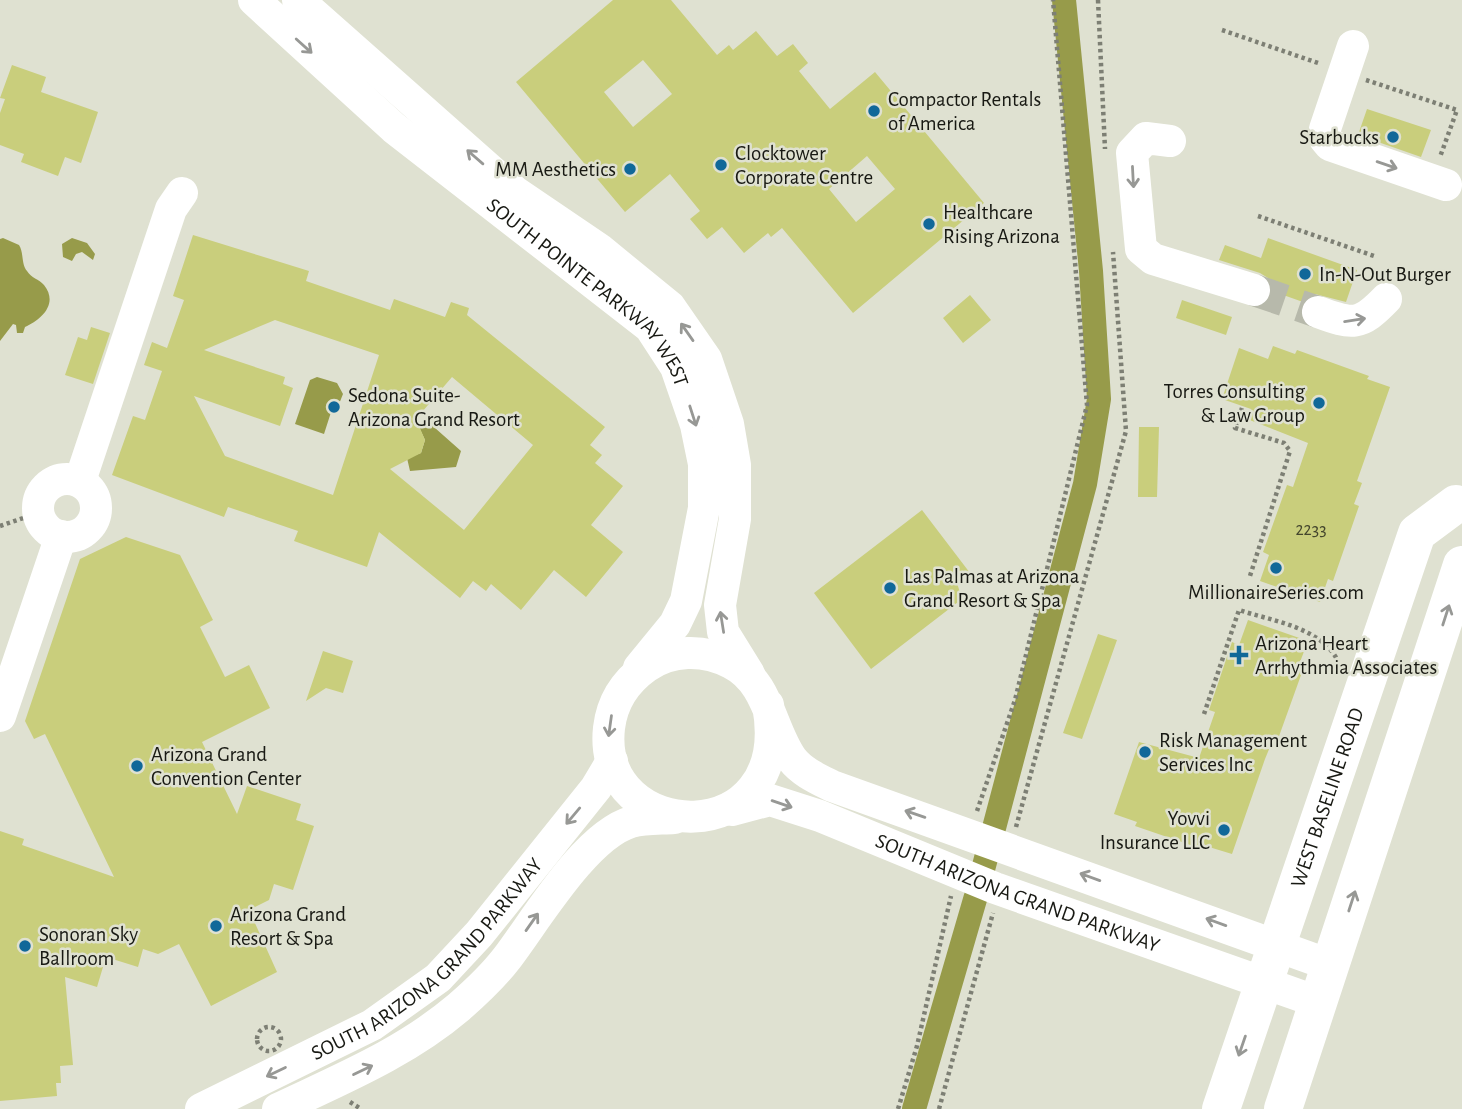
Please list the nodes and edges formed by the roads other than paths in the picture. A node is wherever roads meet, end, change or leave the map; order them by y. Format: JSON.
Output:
{"nodes":[{"id":1,"x":254,"y":0,"type":"edge"},
{"id":2,"x":298,"y":0,"type":"edge"},
{"id":3,"x":1352,"y":61,"type":"road end"},
{"id":4,"x":1170,"y":141,"type":"dead end"},
{"id":5,"x":1441,"y":178,"type":"road end"},
{"id":6,"x":182,"y":193,"type":"dead end"},
{"id":7,"x":1254,"y":290,"type":"tunnel mouth"},
{"id":8,"x":1386,"y":299,"type":"dead end"},
{"id":9,"x":1318,"y":312,"type":"tunnel mouth"},
{"id":10,"x":80,"y":481,"type":"junction"},
{"id":11,"x":1460,"y":508,"type":"edge"},
{"id":12,"x":61,"y":536,"type":"junction"},
{"id":13,"x":1462,"y":565,"type":"edge"},
{"id":14,"x":633,"y":676,"type":"junction"},
{"id":15,"x":761,"y":693,"type":"junction"},
{"id":16,"x":0,"y":716,"type":"edge"},
{"id":17,"x":612,"y":761,"type":"junction"},
{"id":18,"x":717,"y":814,"type":"junction"},
{"id":19,"x":682,"y":818,"type":"junction"},
{"id":20,"x":1277,"y":945,"type":"junction"},
{"id":21,"x":1330,"y":965,"type":"junction"},
{"id":22,"x":1264,"y":983,"type":"junction"},
{"id":23,"x":1318,"y":1002,"type":"junction"},
{"id":24,"x":201,"y":1109,"type":"edge"},
{"id":25,"x":278,"y":1109,"type":"edge"},
{"id":26,"x":1220,"y":1109,"type":"edge"},
{"id":27,"x":1283,"y":1109,"type":"edge"}],
"edges":[{"from":1,"to":14,"type":"street","name":"SOUTH POINTE PARKWAY WEST","one_way":true},
{"from":15,"to":2,"type":"street","name":"SOUTH POINTE PARKWAY WEST","one_way":true},
{"from":3,"to":5,"type":"street","one_way":true},
{"from":4,"to":7,"type":"street","one_way":true},
{"from":6,"to":10,"type":"street"},
{"from":9,"to":8,"type":"street","one_way":true},
{"from":10,"to":12,"type":"street"},
{"from":10,"to":12,"type":"street"},
{"from":11,"to":20,"type":"main road","name":"WEST BASELINE ROAD"},
{"from":12,"to":16,"type":"street"},
{"from":21,"to":13,"type":"main road","one_way":true},
{"from":14,"to":15,"type":"street","name":"SOUTH ARIZONA GRAND PARKWAY"},
{"from":14,"to":17,"type":"street","name":"SOUTH ARIZONA GRAND PARKWAY","one_way":true},
{"from":15,"to":18,"type":"street","name":"SOUTH ARIZONA GRAND PARKWAY"},
{"from":20,"to":15,"type":"street","name":"SOUTH ARIZONA GRAND PARKWAY","one_way":true},
{"from":17,"to":19,"type":"street","name":"SOUTH ARIZONA GRAND PARKWAY"},
{"from":17,"to":24,"type":"street","name":"SOUTH ARIZONA GRAND PARKWAY","one_way":true},
{"from":18,"to":19,"type":"street","name":"SOUTH ARIZONA GRAND PARKWAY"},
{"from":18,"to":22,"type":"street","name":"SOUTH ARIZONA GRAND PARKWAY","one_way":true},
{"from":25,"to":19,"type":"street","name":"SOUTH ARIZONA GRAND PARKWAY","one_way":true},
{"from":20,"to":21,"type":"street","name":"SOUTH ARIZONA GRAND PARKWAY"},
{"from":20,"to":22,"type":"main road","name":"WEST BASELINE ROAD"},
{"from":21,"to":23,"type":"main road"},
{"from":22,"to":23,"type":"street","name":"SOUTH ARIZONA GRAND PARKWAY"},
{"from":22,"to":26,"type":"main road","name":"WEST BASELINE ROAD","one_way":true},
{"from":23,"to":27,"type":"main road"}]}
